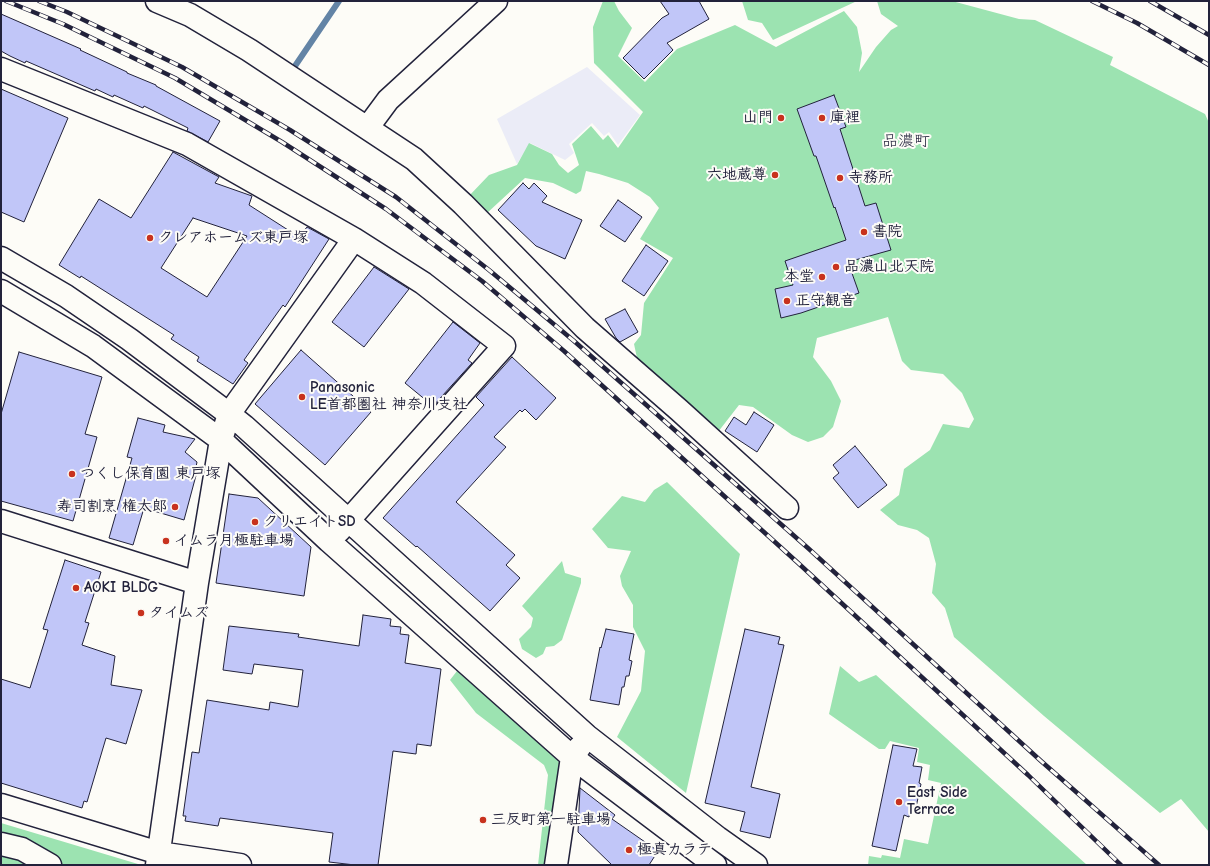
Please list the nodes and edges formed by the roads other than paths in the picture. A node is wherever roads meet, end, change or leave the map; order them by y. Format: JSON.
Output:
{"nodes":[{"id":1,"x":157,"y":1,"type":"edge"},
{"id":2,"x":496,"y":1,"type":"edge"},
{"id":3,"x":1,"y":69,"type":"edge"},
{"id":4,"x":368,"y":127,"type":"junction"},
{"id":5,"x":354,"y":239,"type":"junction"},
{"id":6,"x":1,"y":258,"type":"edge"},
{"id":7,"x":1,"y":291,"type":"edge"},
{"id":8,"x":229,"y":414,"type":"junction"},
{"id":9,"x":220,"y":440,"type":"junction"},
{"id":10,"x":788,"y":508,"type":"dead end"},
{"id":11,"x":348,"y":520,"type":"junction"},
{"id":12,"x":1,"y":522,"type":"edge"},
{"id":13,"x":329,"y":541,"type":"junction"},
{"id":14,"x":197,"y":583,"type":"junction"},
{"id":15,"x":587,"y":736,"type":"junction"},
{"id":16,"x":572,"y":757,"type":"junction"},
{"id":17,"x":1,"y":805,"type":"edge"},
{"id":18,"x":1,"y":844,"type":"edge"},
{"id":19,"x":158,"y":859,"type":"edge"},
{"id":20,"x":50,"y":865,"type":"edge"},
{"id":21,"x":240,"y":865,"type":"edge"},
{"id":22,"x":556,"y":865,"type":"edge"},
{"id":23,"x":715,"y":865,"type":"edge"},
{"id":24,"x":756,"y":865,"type":"edge"}],
"edges":[{"from":1,"to":4,"type":"street"},
{"from":2,"to":4,"type":"street"},
{"from":3,"to":5,"type":"street"},
{"from":4,"to":10,"type":"street"},
{"from":5,"to":8,"type":"street"},
{"from":5,"to":11,"type":"street"},
{"from":6,"to":8,"type":"street"},
{"from":7,"to":9,"type":"street"},
{"from":8,"to":9,"type":"street"},
{"from":8,"to":11,"type":"street"},
{"from":9,"to":13,"type":"street"},
{"from":9,"to":14,"type":"street"},
{"from":11,"to":13,"type":"street"},
{"from":11,"to":15,"type":"street"},
{"from":12,"to":14,"type":"street"},
{"from":13,"to":16,"type":"street"},
{"from":14,"to":19,"type":"street"},
{"from":15,"to":16,"type":"street"},
{"from":15,"to":24,"type":"street"},
{"from":16,"to":22,"type":"street"},
{"from":16,"to":23,"type":"street"},
{"from":17,"to":19,"type":"street"},
{"from":18,"to":20,"type":"street"},
{"from":19,"to":21,"type":"street"}]}
